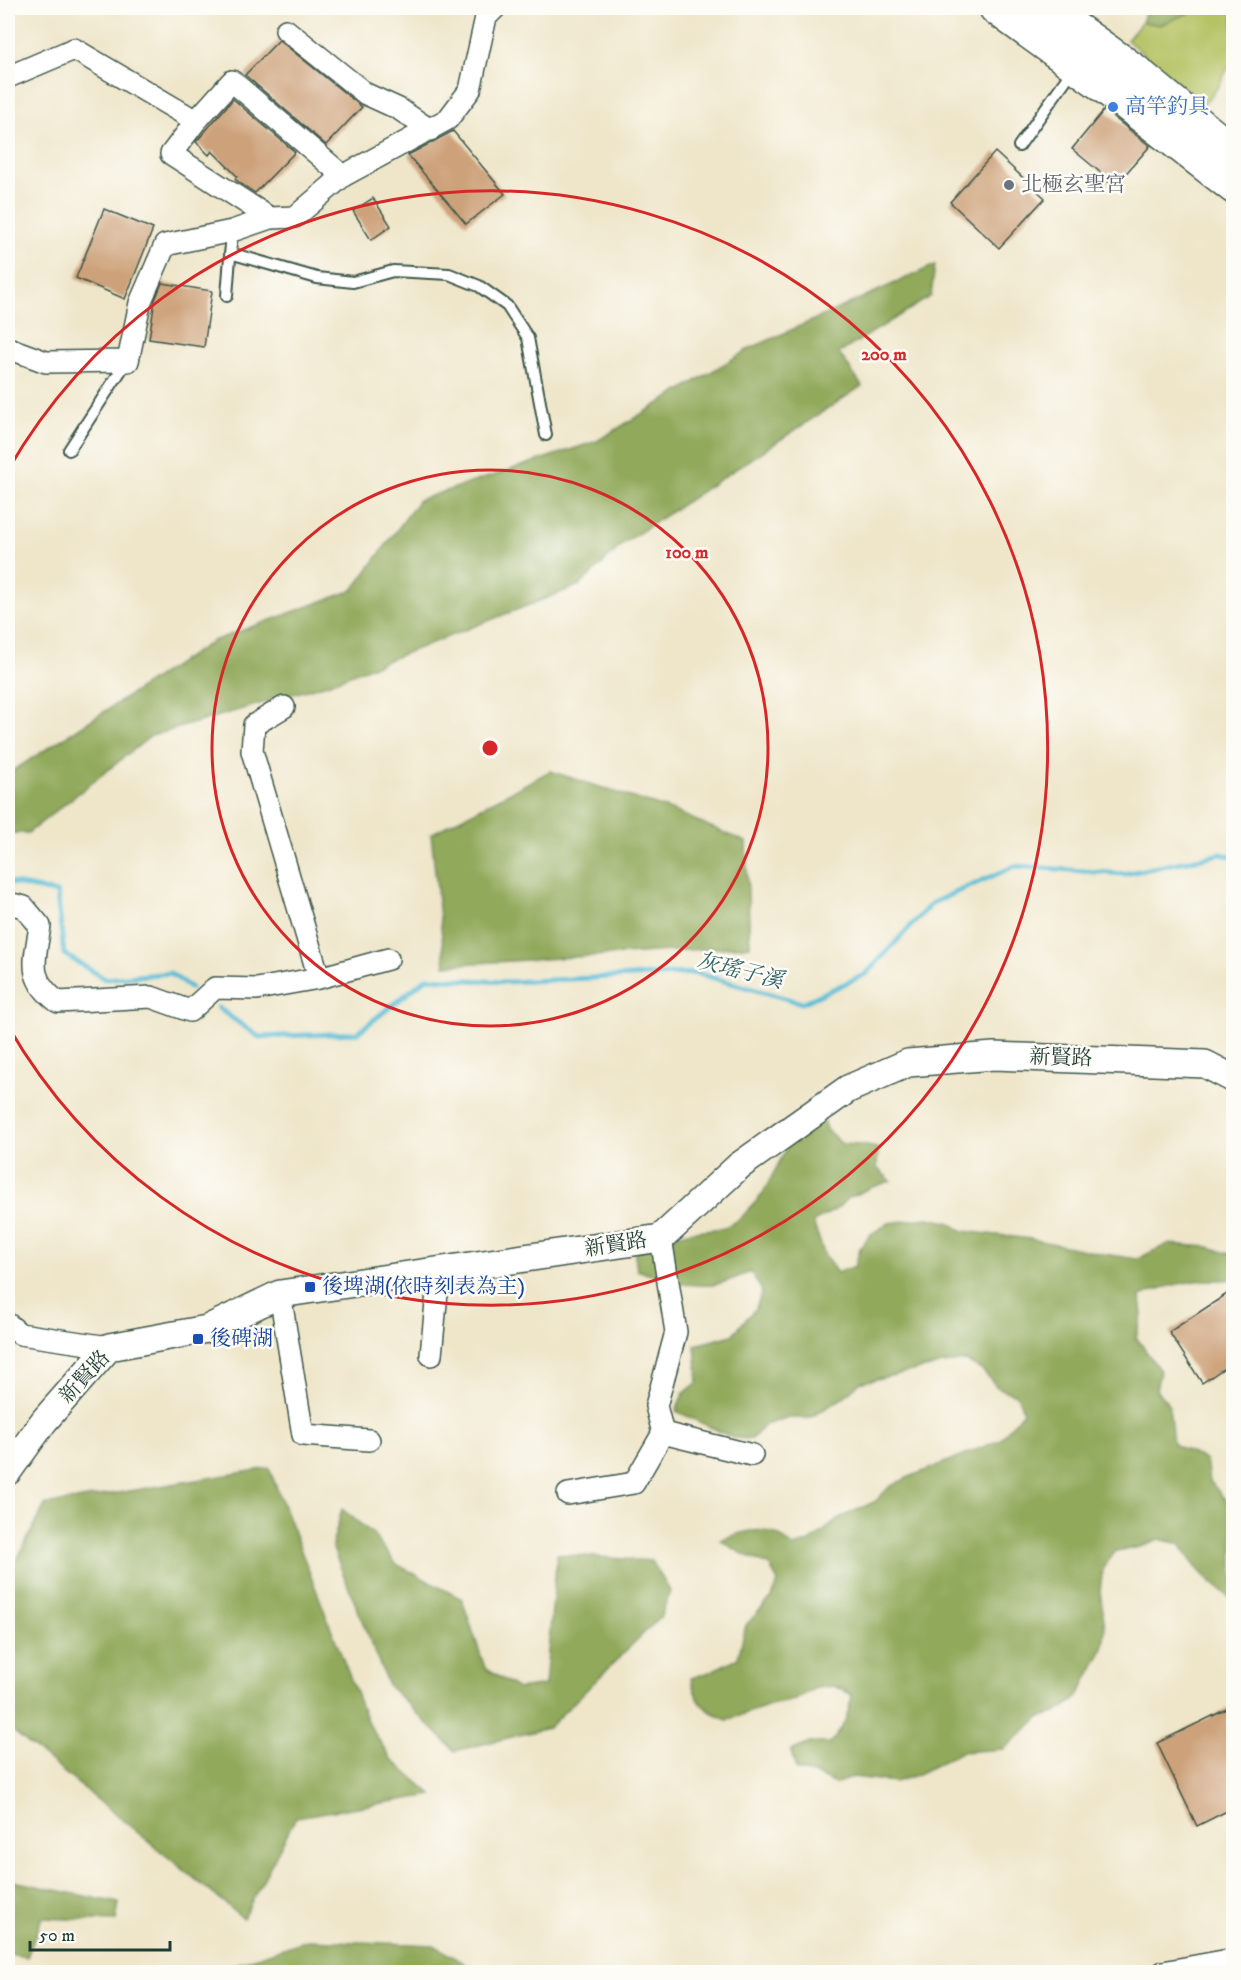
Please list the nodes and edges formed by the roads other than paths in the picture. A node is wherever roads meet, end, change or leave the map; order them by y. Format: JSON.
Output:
{"nodes":[{"id":1,"x":495,"y":8,"type":"edge"},
{"id":2,"x":1046,"y":8,"type":"edge"},
{"id":3,"x":1000,"y":9,"type":"edge"},
{"id":4,"x":286,"y":30,"type":"dead end"},
{"id":5,"x":1076,"y":65,"type":"junction"},
{"id":6,"x":8,"y":77,"type":"edge"},
{"id":7,"x":196,"y":121,"type":"junction"},
{"id":8,"x":430,"y":130,"type":"junction"},
{"id":9,"x":1019,"y":146,"type":"dead end"},
{"id":10,"x":1233,"y":153,"type":"edge"},
{"id":11,"x":343,"y":176,"type":"junction"},
{"id":12,"x":1233,"y":187,"type":"edge"},
{"id":13,"x":270,"y":218,"type":"junction"},
{"id":14,"x":232,"y":231,"type":"junction"},
{"id":15,"x":230,"y":253,"type":"junction"},
{"id":16,"x":227,"y":296,"type":"dead end"},
{"id":17,"x":8,"y":348,"type":"edge"},
{"id":18,"x":128,"y":361,"type":"junction"},
{"id":19,"x":546,"y":435,"type":"dead end"},
{"id":20,"x":69,"y":450,"type":"dead end"},
{"id":21,"x":284,"y":707,"type":"dead end"},
{"id":22,"x":8,"y":903,"type":"edge"},
{"id":23,"x":388,"y":959,"type":"dead end"},
{"id":24,"x":319,"y":978,"type":"junction"},
{"id":25,"x":1233,"y":1079,"type":"edge"},
{"id":26,"x":661,"y":1238,"type":"junction"},
{"id":27,"x":439,"y":1272,"type":"junction"},
{"id":28,"x":280,"y":1294,"type":"junction"},
{"id":29,"x":8,"y":1324,"type":"edge"},
{"id":30,"x":110,"y":1347,"type":"junction"},
{"id":31,"x":431,"y":1355,"type":"dead end"},
{"id":32,"x":663,"y":1434,"type":"junction"},
{"id":33,"x":369,"y":1440,"type":"dead end"},
{"id":34,"x":752,"y":1455,"type":"dead end"},
{"id":35,"x":8,"y":1471,"type":"edge"},
{"id":36,"x":568,"y":1494,"type":"dead end"},
{"id":37,"x":1233,"y":1959,"type":"edge"},
{"id":38,"x":1163,"y":1972,"type":"edge"}],
"edges":[{"from":1,"to":8,"type":"street"},
{"from":2,"to":10,"type":"main road"},
{"from":3,"to":5,"type":"main road"},
{"from":4,"to":8,"type":"street"},
{"from":5,"to":9,"type":"lane"},
{"from":5,"to":12,"type":"main road"},
{"from":6,"to":7,"type":"street"},
{"from":7,"to":11,"type":"street"},
{"from":7,"to":13,"type":"street"},
{"from":8,"to":11,"type":"street"},
{"from":11,"to":13,"type":"street"},
{"from":13,"to":14,"type":"street"},
{"from":14,"to":15,"type":"lane"},
{"from":14,"to":18,"type":"street"},
{"from":15,"to":16,"type":"lane"},
{"from":15,"to":19,"type":"lane"},
{"from":17,"to":18,"type":"street"},
{"from":18,"to":20,"type":"lane"},
{"from":21,"to":24,"type":"street"},
{"from":22,"to":24,"type":"street"},
{"from":23,"to":24,"type":"street"},
{"from":25,"to":26,"type":"street","name":"新賢路"},
{"from":26,"to":27,"type":"street","name":"新賢路"},
{"from":26,"to":32,"type":"street"},
{"from":27,"to":28,"type":"street","name":"新賢路"},
{"from":27,"to":31,"type":"street"},
{"from":28,"to":30,"type":"street","name":"新賢路"},
{"from":28,"to":33,"type":"street"},
{"from":29,"to":30,"type":"street"},
{"from":30,"to":35,"type":"street","name":"新賢路"},
{"from":32,"to":34,"type":"street"},
{"from":32,"to":36,"type":"street"},
{"from":37,"to":38,"type":"street"}]}
